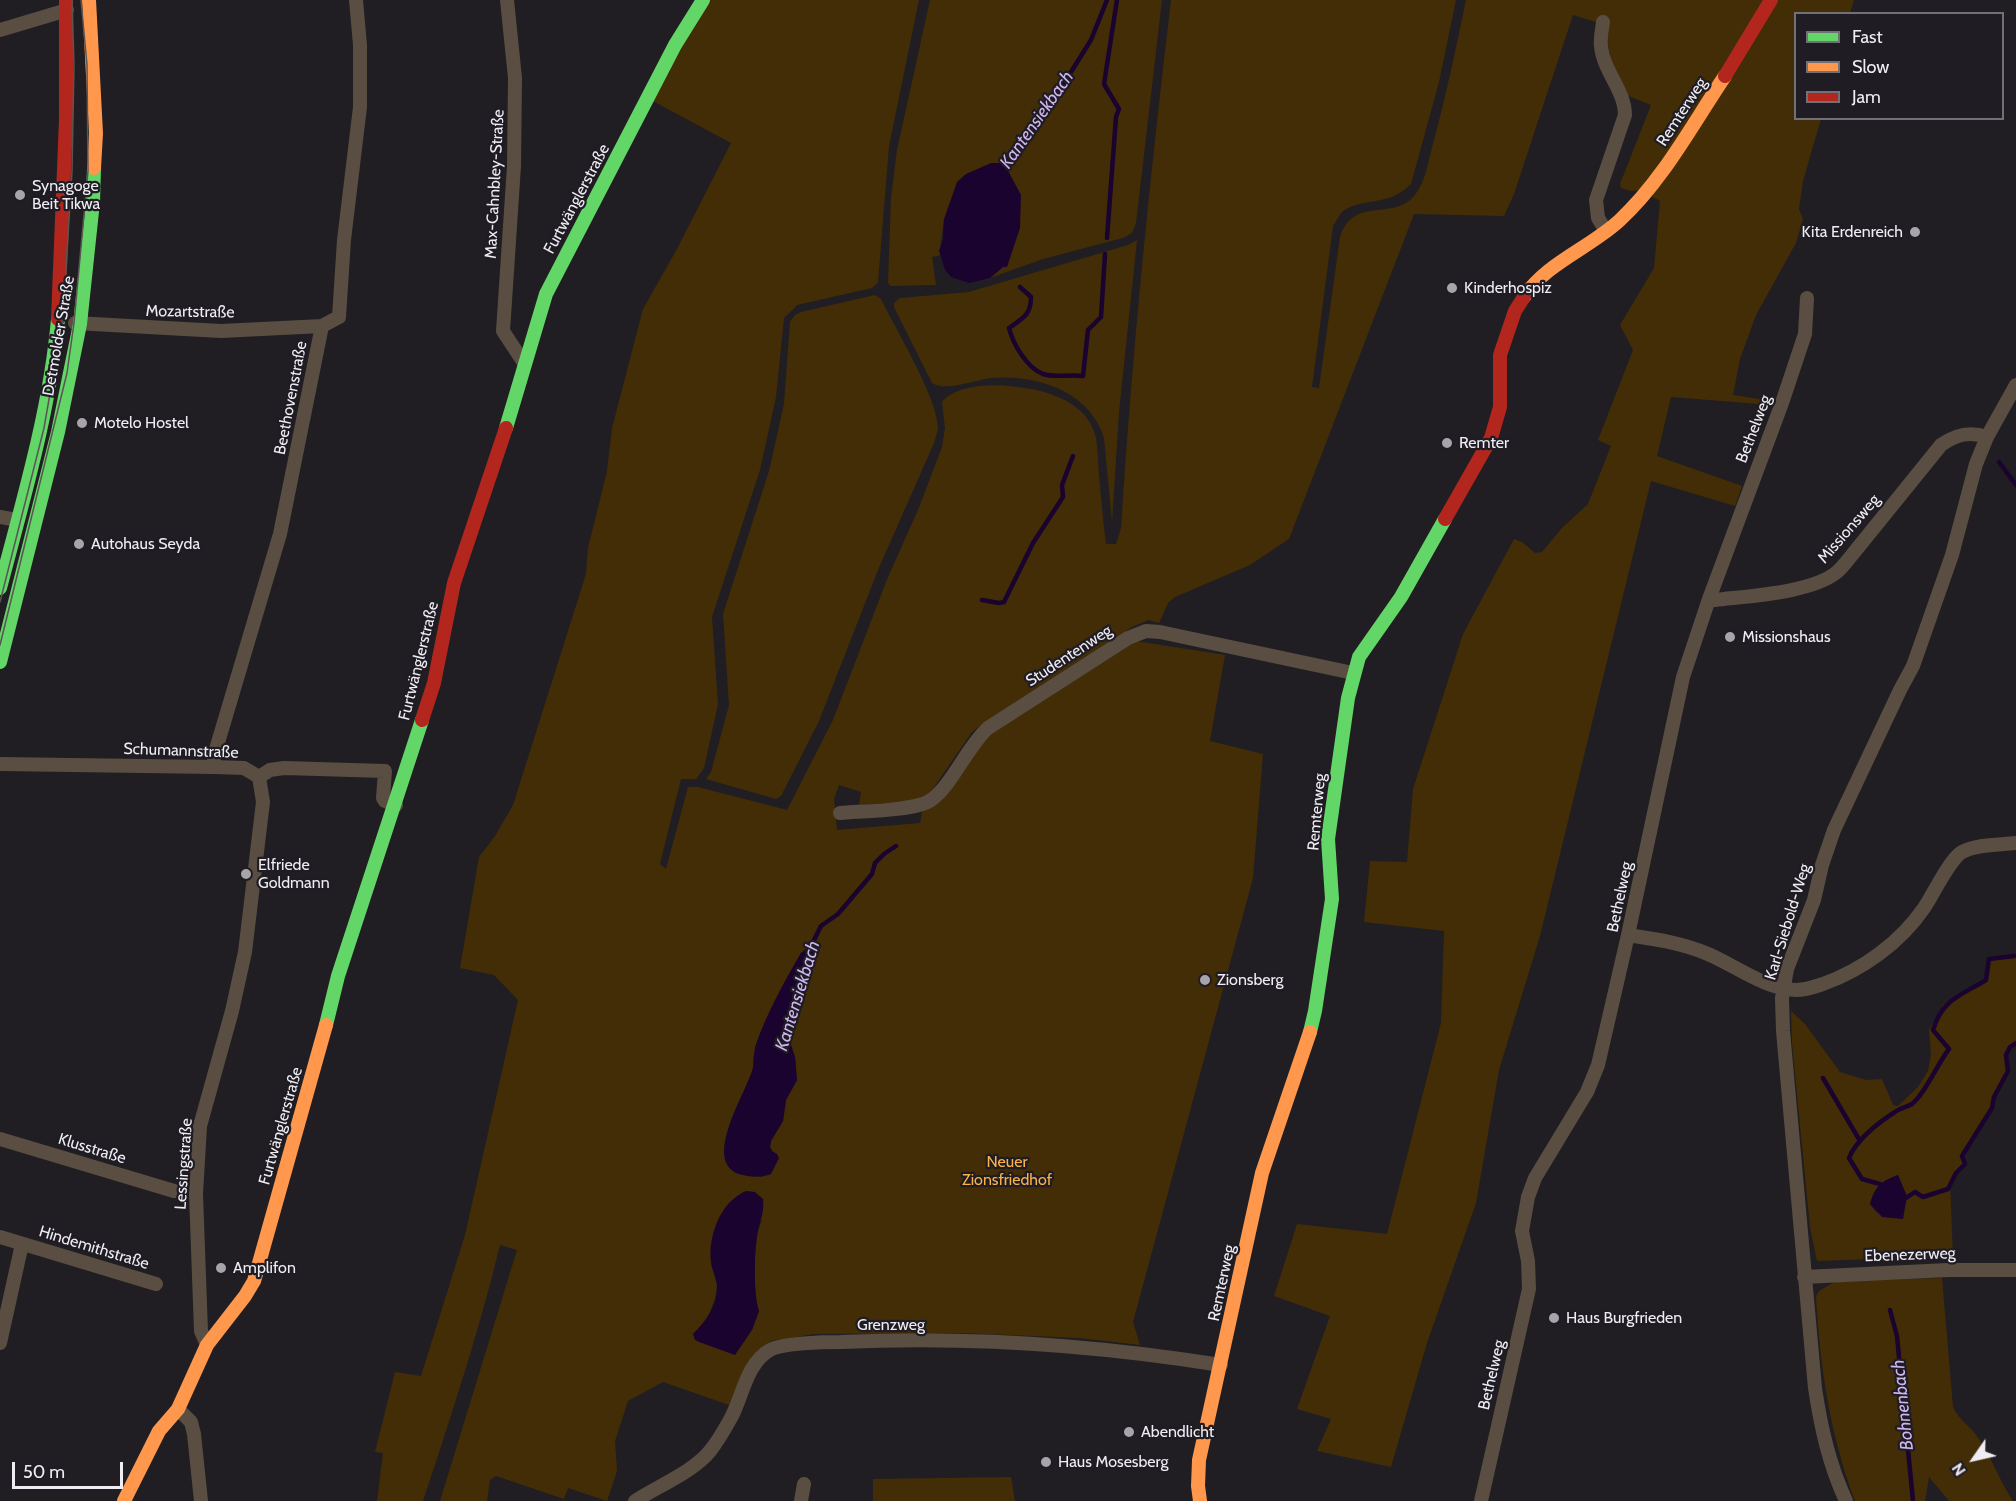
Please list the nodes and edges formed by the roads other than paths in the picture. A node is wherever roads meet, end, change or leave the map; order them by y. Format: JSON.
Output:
{"nodes":[{"id":1,"x":356,"y":0,"type":"edge"},
{"id":2,"x":507,"y":0,"type":"edge"},
{"id":3,"x":703,"y":0,"type":"edge"},
{"id":4,"x":1771,"y":0,"type":"edge"},
{"id":5,"x":89,"y":4,"type":"edge"},
{"id":6,"x":67,"y":5,"type":"edge"},
{"id":7,"x":1603,"y":22,"type":"dead end"},
{"id":8,"x":0,"y":30,"type":"edge"},
{"id":9,"x":1606,"y":231,"type":"junction"},
{"id":10,"x":1806,"y":298,"type":"dead end"},
{"id":11,"x":58,"y":320,"type":"junction"},
{"id":12,"x":80,"y":324,"type":"junction"},
{"id":13,"x":322,"y":326,"type":"junction"},
{"id":14,"x":524,"y":363,"type":"junction"},
{"id":15,"x":2016,"y":386,"type":"edge"},
{"id":16,"x":1987,"y":437,"type":"junction"},
{"id":17,"x":0,"y":517,"type":"edge"},
{"id":18,"x":17,"y":520,"type":"junction"},
{"id":19,"x":0,"y":588,"type":"edge"},
{"id":20,"x":1709,"y":599,"type":"junction"},
{"id":21,"x":0,"y":662,"type":"edge"},
{"id":22,"x":1353,"y":673,"type":"junction"},
{"id":23,"x":0,"y":764,"type":"edge"},
{"id":24,"x":214,"y":766,"type":"junction"},
{"id":25,"x":259,"y":777,"type":"junction"},
{"id":26,"x":396,"y":804,"type":"junction"},
{"id":27,"x":840,"y":813,"type":"dead end"},
{"id":28,"x":2016,"y":843,"type":"edge"},
{"id":29,"x":1628,"y":935,"type":"junction"},
{"id":30,"x":1784,"y":988,"type":"junction"},
{"id":31,"x":0,"y":1139,"type":"edge"},
{"id":32,"x":174,"y":1191,"type":"dead end"},
{"id":33,"x":0,"y":1237,"type":"edge"},
{"id":34,"x":22,"y":1244,"type":"junction"},
{"id":35,"x":2016,"y":1270,"type":"edge"},
{"id":36,"x":1804,"y":1277,"type":"junction"},
{"id":37,"x":156,"y":1284,"type":"dead end"},
{"id":38,"x":0,"y":1343,"type":"edge"},
{"id":39,"x":207,"y":1345,"type":"junction"},
{"id":40,"x":1221,"y":1365,"type":"junction"},
{"id":41,"x":178,"y":1409,"type":"junction"},
{"id":42,"x":804,"y":1484,"type":"dead end"},
{"id":43,"x":124,"y":1501,"type":"edge"},
{"id":44,"x":201,"y":1501,"type":"edge"},
{"id":45,"x":635,"y":1501,"type":"edge"},
{"id":46,"x":801,"y":1501,"type":"edge"},
{"id":47,"x":1200,"y":1501,"type":"edge"},
{"id":48,"x":1481,"y":1501,"type":"edge"},
{"id":49,"x":1846,"y":1501,"type":"edge"}],
"edges":[{"from":1,"to":13,"type":"street","name":"Beethovenstraße"},
{"from":2,"to":14,"type":"street","name":"Max-Cahnbley-Straße"},
{"from":3,"to":14,"type":"street","name":"Furtwänglerstraße"},
{"from":4,"to":9,"type":"street","name":"Remterweg"},
{"from":5,"to":6,"type":"street","name":"Detmolder Straße"},
{"from":5,"to":12,"type":"street","name":"Detmolder Straße"},
{"from":6,"to":8,"type":"street"},
{"from":6,"to":11,"type":"street","name":"Detmolder Straße"},
{"from":7,"to":9,"type":"street"},
{"from":9,"to":22,"type":"street","name":"Remterweg"},
{"from":10,"to":20,"type":"street","name":"Bethelweg"},
{"from":11,"to":12,"type":"street","name":"Mozartstraße"},
{"from":11,"to":18,"type":"street","name":"Detmolder Straße"},
{"from":12,"to":13,"type":"street","name":"Mozartstraße"},
{"from":12,"to":21,"type":"street","name":"Detmolder Straße"},
{"from":13,"to":24,"type":"street","name":"Beethovenstraße"},
{"from":14,"to":26,"type":"street","name":"Furtwänglerstraße"},
{"from":15,"to":16,"type":"street","name":"Karl-Siebold-Weg"},
{"from":16,"to":20,"type":"street","name":"Missionsweg"},
{"from":16,"to":30,"type":"street","name":"Karl-Siebold-Weg"},
{"from":17,"to":18,"type":"street"},
{"from":18,"to":19,"type":"street","name":"Detmolder Straße"},
{"from":20,"to":29,"type":"street","name":"Bethelweg"},
{"from":22,"to":27,"type":"street","name":"Studentenweg"},
{"from":22,"to":40,"type":"street","name":"Remterweg"},
{"from":23,"to":24,"type":"street","name":"Schumannstraße"},
{"from":24,"to":25,"type":"street","name":"Schumannstraße"},
{"from":25,"to":26,"type":"street"},
{"from":25,"to":39,"type":"street","name":"Lessingstraße"},
{"from":26,"to":39,"type":"street","name":"Furtwänglerstraße"},
{"from":28,"to":30,"type":"street"},
{"from":29,"to":30,"type":"street"},
{"from":29,"to":48,"type":"street","name":"Bethelweg"},
{"from":30,"to":36,"type":"street","name":"Karl-Siebold-Weg"},
{"from":31,"to":32,"type":"street","name":"Klusstraße"},
{"from":33,"to":34,"type":"street","name":"Hindemithstraße"},
{"from":34,"to":37,"type":"street","name":"Hindemithstraße"},
{"from":34,"to":38,"type":"street","name":"Hindemithstraße"},
{"from":35,"to":36,"type":"street","name":"Ebenezerweg"},
{"from":36,"to":49,"type":"street","name":"Karl-Siebold-Weg"},
{"from":39,"to":41,"type":"street"},
{"from":40,"to":45,"type":"street","name":"Grenzweg"},
{"from":40,"to":47,"type":"street","name":"Remterweg"},
{"from":41,"to":43,"type":"street"},
{"from":41,"to":44,"type":"street"},
{"from":42,"to":46,"type":"street"}]}
